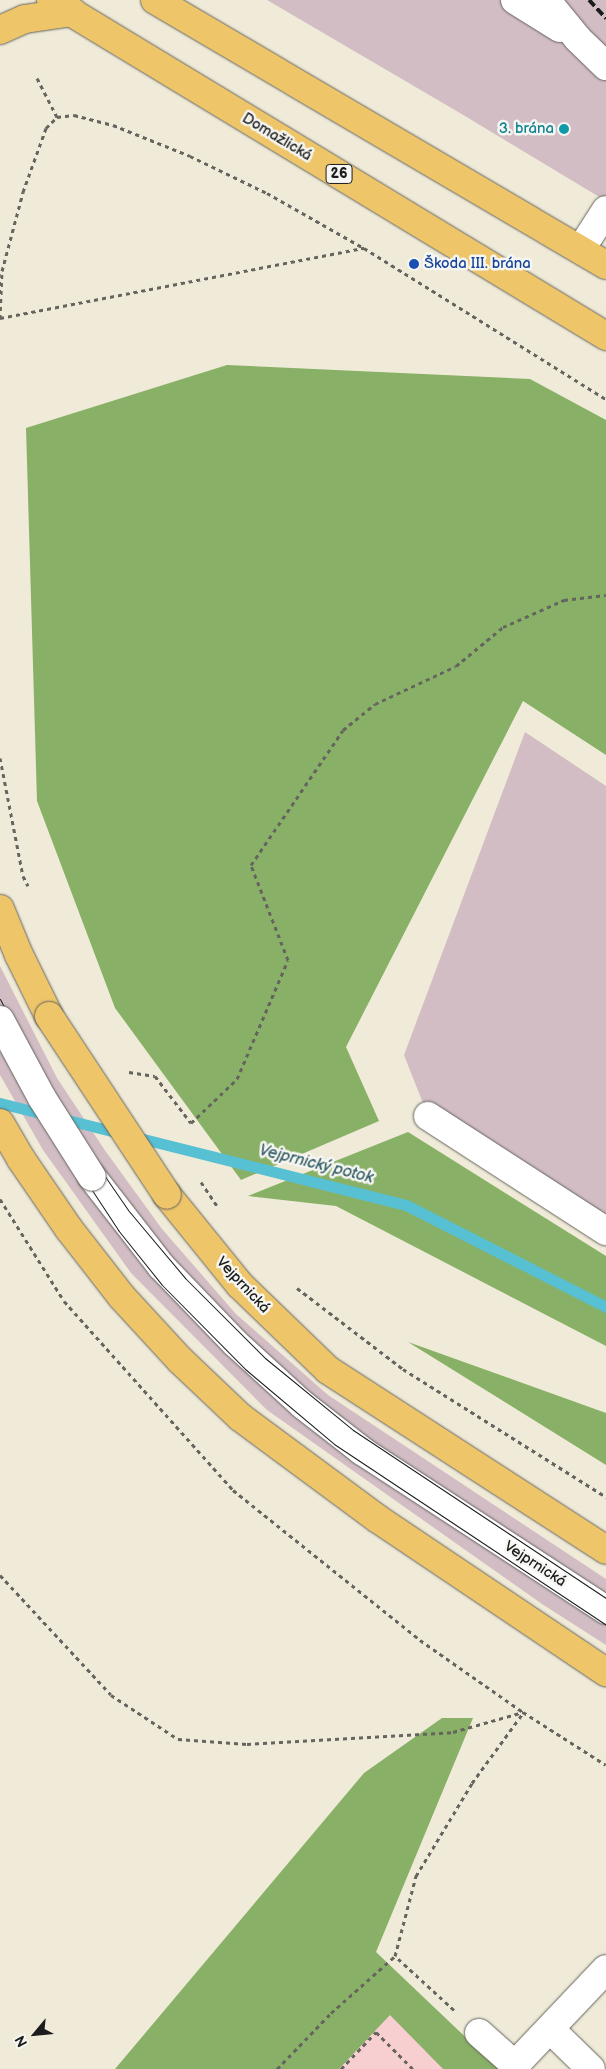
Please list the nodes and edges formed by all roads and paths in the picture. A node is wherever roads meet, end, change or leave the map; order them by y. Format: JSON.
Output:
{"nodes":[{"id":1,"x":155,"y":0,"type":"edge"},
{"id":2,"x":515,"y":0,"type":"edge"},
{"id":3,"x":546,"y":0,"type":"edge"},
{"id":4,"x":62,"y":6,"type":"edge"},
{"id":5,"x":0,"y":30,"type":"edge"},
{"id":6,"x":578,"y":39,"type":"junction"},
{"id":7,"x":606,"y":66,"type":"edge"},
{"id":8,"x":37,"y":78,"type":"dead end"},
{"id":9,"x":58,"y":117,"type":"junction"},
{"id":10,"x":606,"y":210,"type":"edge"},
{"id":11,"x":364,"y":248,"type":"junction"},
{"id":12,"x":580,"y":249,"type":"junction"},
{"id":13,"x":606,"y":265,"type":"edge"},
{"id":14,"x":0,"y":318,"type":"edge"},
{"id":15,"x":606,"y":336,"type":"edge"},
{"id":16,"x":606,"y":399,"type":"edge"},
{"id":17,"x":606,"y":595,"type":"edge"},
{"id":18,"x":0,"y":758,"type":"edge"},
{"id":19,"x":31,"y":893,"type":"dead end"},
{"id":20,"x":0,"y":909,"type":"edge"},
{"id":21,"x":0,"y":1020,"type":"edge"},
{"id":22,"x":155,"y":1076,"type":"dead end"},
{"id":23,"x":428,"y":1116,"type":"dead end"},
{"id":24,"x":0,"y":1123,"type":"edge"},
{"id":25,"x":0,"y":1199,"type":"edge"},
{"id":26,"x":218,"y":1207,"type":"dead end"},
{"id":27,"x":224,"y":1214,"type":"dead end"},
{"id":28,"x":606,"y":1231,"type":"edge"},
{"id":29,"x":290,"y":1283,"type":"dead end"},
{"id":30,"x":606,"y":1497,"type":"edge"},
{"id":31,"x":606,"y":1550,"type":"edge"},
{"id":32,"x":0,"y":1575,"type":"edge"},
{"id":33,"x":606,"y":1610,"type":"edge"},
{"id":34,"x":606,"y":1672,"type":"edge"},
{"id":35,"x":523,"y":1712,"type":"junction"},
{"id":36,"x":606,"y":1765,"type":"edge"},
{"id":37,"x":395,"y":1956,"type":"junction"},
{"id":38,"x":606,"y":1969,"type":"edge"},
{"id":39,"x":550,"y":2029,"type":"junction"},
{"id":40,"x":479,"y":2033,"type":"joint"},
{"id":41,"x":277,"y":2069,"type":"edge"},
{"id":42,"x":341,"y":2069,"type":"edge"},
{"id":43,"x":413,"y":2069,"type":"edge"},
{"id":44,"x":591,"y":2069,"type":"edge"}],
"edges":[{"from":1,"to":12,"type":"main road"},
{"from":2,"to":6,"type":"street"},
{"from":3,"to":6,"type":"street"},
{"from":4,"to":5,"type":"main road"},
{"from":4,"to":15,"type":"main road","name":"Domažlická","number":"26"},
{"from":6,"to":7,"type":"street"},
{"from":8,"to":9,"type":"path"},
{"from":9,"to":11,"type":"path"},
{"from":9,"to":14,"type":"path"},
{"from":10,"to":12,"type":"street"},
{"from":11,"to":14,"type":"path"},
{"from":11,"to":16,"type":"path"},
{"from":12,"to":13,"type":"main road"},
{"from":17,"to":22,"type":"path"},
{"from":18,"to":19,"type":"path"},
{"from":20,"to":31,"type":"main road","name":"Vejprnická","bridge":true},
{"from":21,"to":33,"type":"street","name":"Vejprnická","bridge":true},
{"from":23,"to":28,"type":"street"},
{"from":24,"to":34,"type":"main road"},
{"from":25,"to":35,"type":"path"},
{"from":26,"to":27,"type":"path"},
{"from":29,"to":30,"type":"path"},
{"from":32,"to":35,"type":"path"},
{"from":35,"to":36,"type":"path"},
{"from":35,"to":37,"type":"path"},
{"from":37,"to":40,"type":"path"},
{"from":37,"to":41,"type":"path"},
{"from":38,"to":39,"type":"street"},
{"from":39,"to":40,"type":"street"},
{"from":39,"to":44,"type":"street"},
{"from":42,"to":43,"type":"path"}]}
